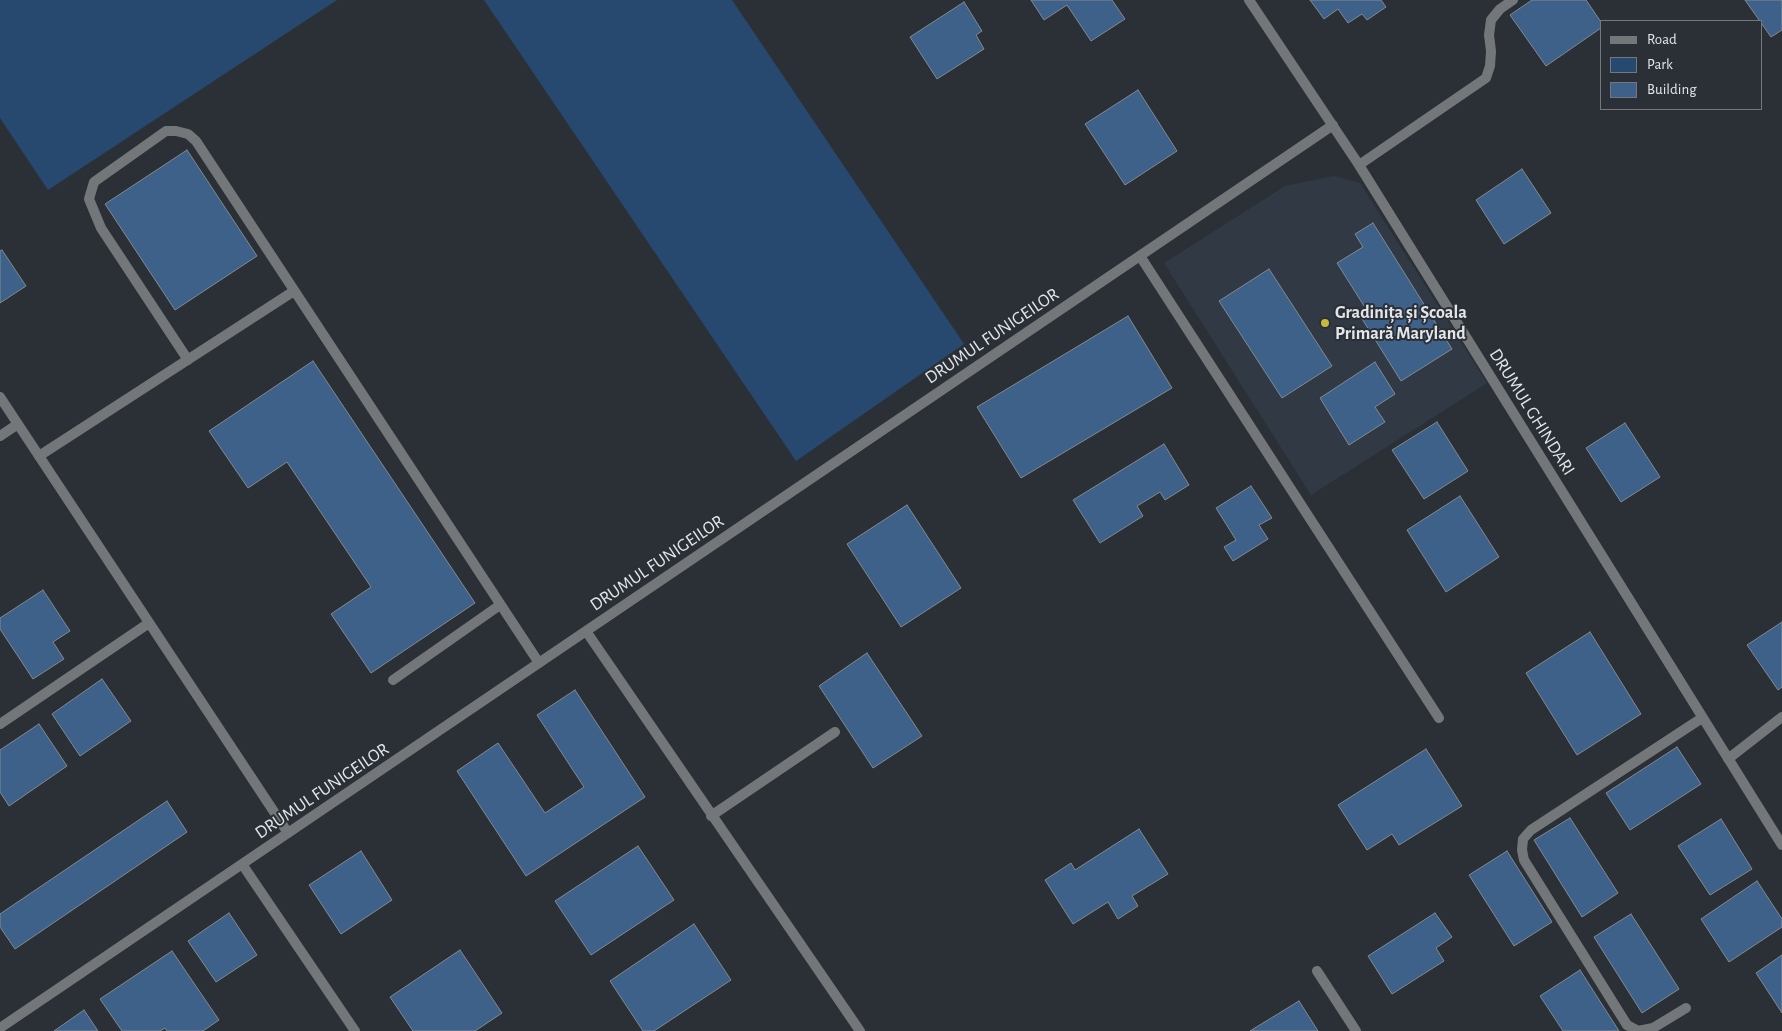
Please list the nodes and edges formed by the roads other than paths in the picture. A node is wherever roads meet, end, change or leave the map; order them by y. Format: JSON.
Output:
{"nodes":[{"id":1,"x":1250,"y":0,"type":"edge"},
{"id":2,"x":1513,"y":0,"type":"edge"},
{"id":3,"x":1332,"y":125,"type":"junction"},
{"id":4,"x":1360,"y":166,"type":"junction"},
{"id":5,"x":1140,"y":256,"type":"junction"},
{"id":6,"x":294,"y":291,"type":"junction"},
{"id":7,"x":188,"y":360,"type":"junction"},
{"id":8,"x":0,"y":397,"type":"edge"},
{"id":9,"x":18,"y":424,"type":"junction"},
{"id":10,"x":0,"y":436,"type":"edge"},
{"id":11,"x":39,"y":456,"type":"junction"},
{"id":12,"x":500,"y":605,"type":"junction"},
{"id":13,"x":149,"y":622,"type":"junction"},
{"id":14,"x":586,"y":631,"type":"junction"},
{"id":15,"x":539,"y":663,"type":"junction"},
{"id":16,"x":393,"y":680,"type":"dead end"},
{"id":17,"x":1782,"y":717,"type":"edge"},
{"id":18,"x":1439,"y":718,"type":"dead end"},
{"id":19,"x":1702,"y":718,"type":"junction"},
{"id":20,"x":0,"y":724,"type":"edge"},
{"id":21,"x":834,"y":732,"type":"dead end"},
{"id":22,"x":1728,"y":759,"type":"junction"},
{"id":23,"x":711,"y":816,"type":"junction"},
{"id":24,"x":288,"y":833,"type":"junction"},
{"id":25,"x":1782,"y":845,"type":"edge"},
{"id":26,"x":242,"y":864,"type":"junction"},
{"id":27,"x":1317,"y":970,"type":"dead end"},
{"id":28,"x":1686,"y":1008,"type":"dead end"},
{"id":29,"x":0,"y":1028,"type":"edge"},
{"id":30,"x":355,"y":1031,"type":"edge"},
{"id":31,"x":860,"y":1031,"type":"edge"},
{"id":32,"x":1356,"y":1031,"type":"edge"}],
"edges":[{"from":1,"to":3,"type":"street","name":"DRUMUL GHINDARI"},
{"from":2,"to":4,"type":"street"},
{"from":3,"to":4,"type":"street","name":"DRUMUL GHINDARI"},
{"from":3,"to":5,"type":"street","name":"DRUMUL FUNIGEILOR"},
{"from":4,"to":19,"type":"street","name":"DRUMUL GHINDARI"},
{"from":5,"to":14,"type":"street","name":"DRUMUL FUNIGEILOR"},
{"from":5,"to":18,"type":"street"},
{"from":6,"to":7,"type":"street"},
{"from":6,"to":7,"type":"street"},
{"from":6,"to":12,"type":"street"},
{"from":7,"to":11,"type":"street"},
{"from":8,"to":9,"type":"street"},
{"from":9,"to":10,"type":"street"},
{"from":9,"to":11,"type":"street"},
{"from":11,"to":13,"type":"street"},
{"from":12,"to":15,"type":"street"},
{"from":12,"to":16,"type":"street"},
{"from":13,"to":20,"type":"street"},
{"from":13,"to":24,"type":"street"},
{"from":14,"to":15,"type":"street","name":"DRUMUL FUNIGEILOR"},
{"from":14,"to":23,"type":"street"},
{"from":15,"to":24,"type":"street","name":"DRUMUL FUNIGEILOR"},
{"from":17,"to":22,"type":"street"},
{"from":19,"to":22,"type":"street","name":"DRUMUL GHINDARI"},
{"from":19,"to":28,"type":"street"},
{"from":21,"to":23,"type":"street"},
{"from":22,"to":25,"type":"street","name":"DRUMUL GHINDARI"},
{"from":23,"to":31,"type":"street"},
{"from":24,"to":26,"type":"street","name":"DRUMUL FUNIGEILOR"},
{"from":26,"to":29,"type":"street","name":"DRUMUL FUNIGEILOR"},
{"from":26,"to":30,"type":"street"},
{"from":27,"to":32,"type":"street"}]}
